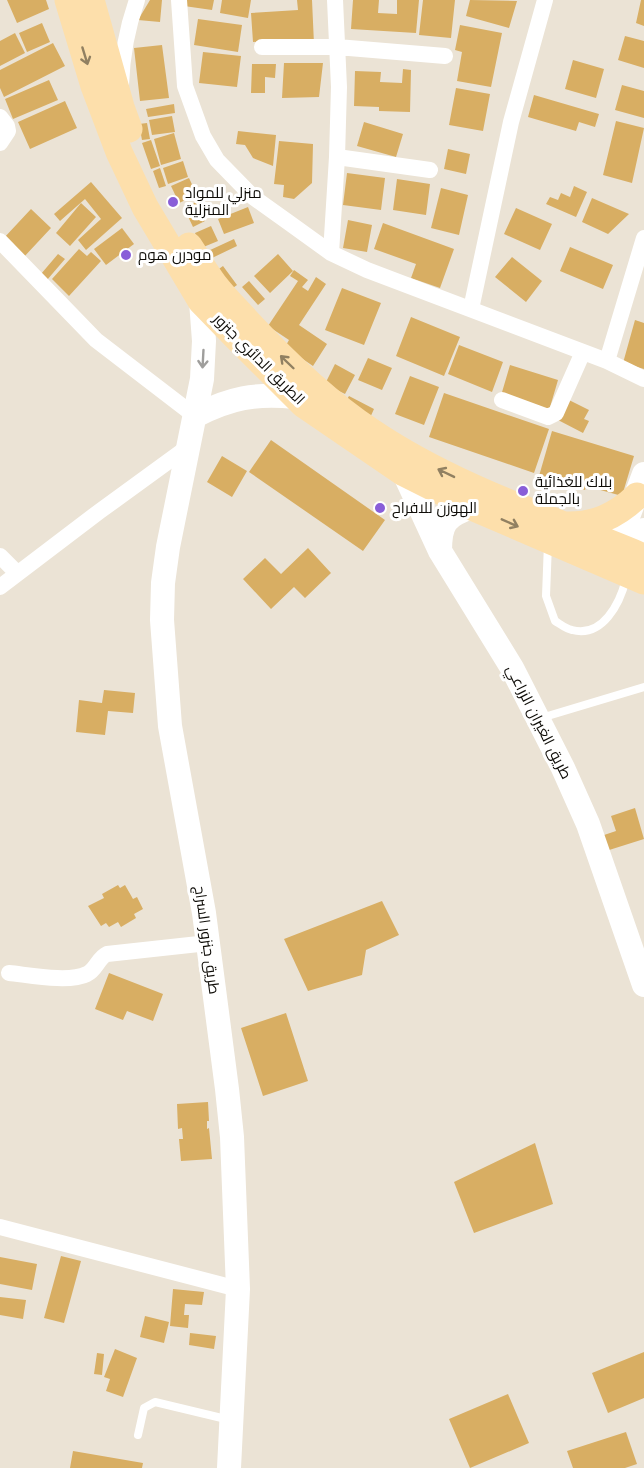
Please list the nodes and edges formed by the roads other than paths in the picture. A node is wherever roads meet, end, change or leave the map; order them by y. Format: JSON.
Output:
{"nodes":[{"id":1,"x":68,"y":0,"type":"edge"},
{"id":2,"x":91,"y":0,"type":"edge"},
{"id":3,"x":137,"y":0,"type":"edge"},
{"id":4,"x":179,"y":0,"type":"edge"},
{"id":5,"x":335,"y":0,"type":"edge"},
{"id":6,"x":545,"y":0,"type":"edge"},
{"id":7,"x":337,"y":46,"type":"junction"},
{"id":8,"x":262,"y":47,"type":"dead end"},
{"id":9,"x":446,"y":56,"type":"dead end"},
{"id":10,"x":121,"y":107,"type":"junction"},
{"id":11,"x":0,"y":117,"type":"edge"},
{"id":12,"x":0,"y":143,"type":"edge"},
{"id":13,"x":337,"y":157,"type":"junction"},
{"id":14,"x":430,"y":170,"type":"dead end"},
{"id":15,"x":644,"y":238,"type":"edge"},
{"id":16,"x":0,"y":241,"type":"edge"},
{"id":17,"x":331,"y":253,"type":"junction"},
{"id":18,"x":201,"y":301,"type":"junction"},
{"id":19,"x":471,"y":309,"type":"junction"},
{"id":20,"x":583,"y":352,"type":"junction"},
{"id":21,"x":607,"y":362,"type":"junction"},
{"id":22,"x":644,"y":379,"type":"edge"},
{"id":23,"x":295,"y":397,"type":"junction"},
{"id":24,"x":502,"y":400,"type":"dead end"},
{"id":25,"x":195,"y":416,"type":"junction"},
{"id":26,"x":188,"y":447,"type":"junction"},
{"id":27,"x":404,"y":473,"type":"junction"},
{"id":28,"x":640,"y":485,"type":"edge"},
{"id":29,"x":472,"y":507,"type":"junction"},
{"id":30,"x":554,"y":532,"type":"junction"},
{"id":31,"x":440,"y":551,"type":"junction"},
{"id":32,"x":0,"y":556,"type":"edge"},
{"id":33,"x":632,"y":558,"type":"edge"},
{"id":34,"x":17,"y":573,"type":"junction"},
{"id":35,"x":0,"y":587,"type":"edge"},
{"id":36,"x":644,"y":687,"type":"edge"},
{"id":37,"x":539,"y":719,"type":"junction"},
{"id":38,"x":208,"y":943,"type":"junction"},
{"id":39,"x":9,"y":973,"type":"dead end"},
{"id":40,"x":644,"y":985,"type":"edge"},
{"id":41,"x":0,"y":1227,"type":"edge"},
{"id":42,"x":238,"y":1289,"type":"junction"},
{"id":43,"x":230,"y":1420,"type":"junction"},
{"id":44,"x":138,"y":1435,"type":"dead end"},
{"id":45,"x":229,"y":1468,"type":"edge"}],
"edges":[{"from":1,"to":18,"type":"main road","name":"الطريق الدائري جنزور","one_way":true},
{"from":2,"to":10,"type":"main road","name":"الطريق الدائري جنزور"},
{"from":3,"to":10,"type":"street"},
{"from":4,"to":17,"type":"street"},
{"from":5,"to":7,"type":"street"},
{"from":6,"to":19,"type":"street"},
{"from":7,"to":8,"type":"street"},
{"from":7,"to":9,"type":"street"},
{"from":7,"to":13,"type":"street"},
{"from":30,"to":10,"type":"main road","name":"الطريق الدائري جنزور","one_way":true},
{"from":11,"to":12,"type":"street"},
{"from":13,"to":14,"type":"street"},
{"from":13,"to":17,"type":"street"},
{"from":15,"to":21,"type":"street"},
{"from":16,"to":25,"type":"street"},
{"from":17,"to":19,"type":"street"},
{"from":18,"to":23,"type":"main road","name":"الطريق الدائري جنزور"},
{"from":18,"to":25,"type":"street","name":"طريق جنزور السراج","one_way":true},
{"from":19,"to":20,"type":"street"},
{"from":20,"to":21,"type":"street"},
{"from":20,"to":24,"type":"street"},
{"from":21,"to":22,"type":"street"},
{"from":23,"to":25,"type":"street"},
{"from":23,"to":27,"type":"main road","name":"الطريق الدائري جنزور"},
{"from":25,"to":26,"type":"street","name":"طريق جنزور السراج"},
{"from":26,"to":34,"type":"street"},
{"from":26,"to":38,"type":"street","name":"طريق جنزور السراج"},
{"from":27,"to":29,"type":"main road","name":"الطريق الدائري جنزور"},
{"from":27,"to":31,"type":"street","name":"طريق الغيران الزراعي"},
{"from":28,"to":30,"type":"main road"},
{"from":28,"to":33,"type":"street"},
{"from":29,"to":30,"type":"main road","name":"الطريق الدائري جنزور","one_way":true},
{"from":29,"to":31,"type":"street"},
{"from":30,"to":33,"type":"main road","name":"الطريق الدائري جنزور"},
{"from":30,"to":33,"type":"lane"},
{"from":31,"to":37,"type":"street","name":"طريق الغيران الزراعي"},
{"from":32,"to":34,"type":"street"},
{"from":34,"to":35,"type":"street"},
{"from":36,"to":37,"type":"lane"},
{"from":37,"to":40,"type":"street","name":"طريق الغيران الزراعي"},
{"from":38,"to":39,"type":"street"},
{"from":38,"to":42,"type":"street","name":"طريق جنزور السراج"},
{"from":41,"to":42,"type":"street"},
{"from":42,"to":43,"type":"street","name":"طريق جنزور السراج"},
{"from":43,"to":44,"type":"lane"},
{"from":43,"to":45,"type":"street","name":"طريق جنزور السراج"}]}
